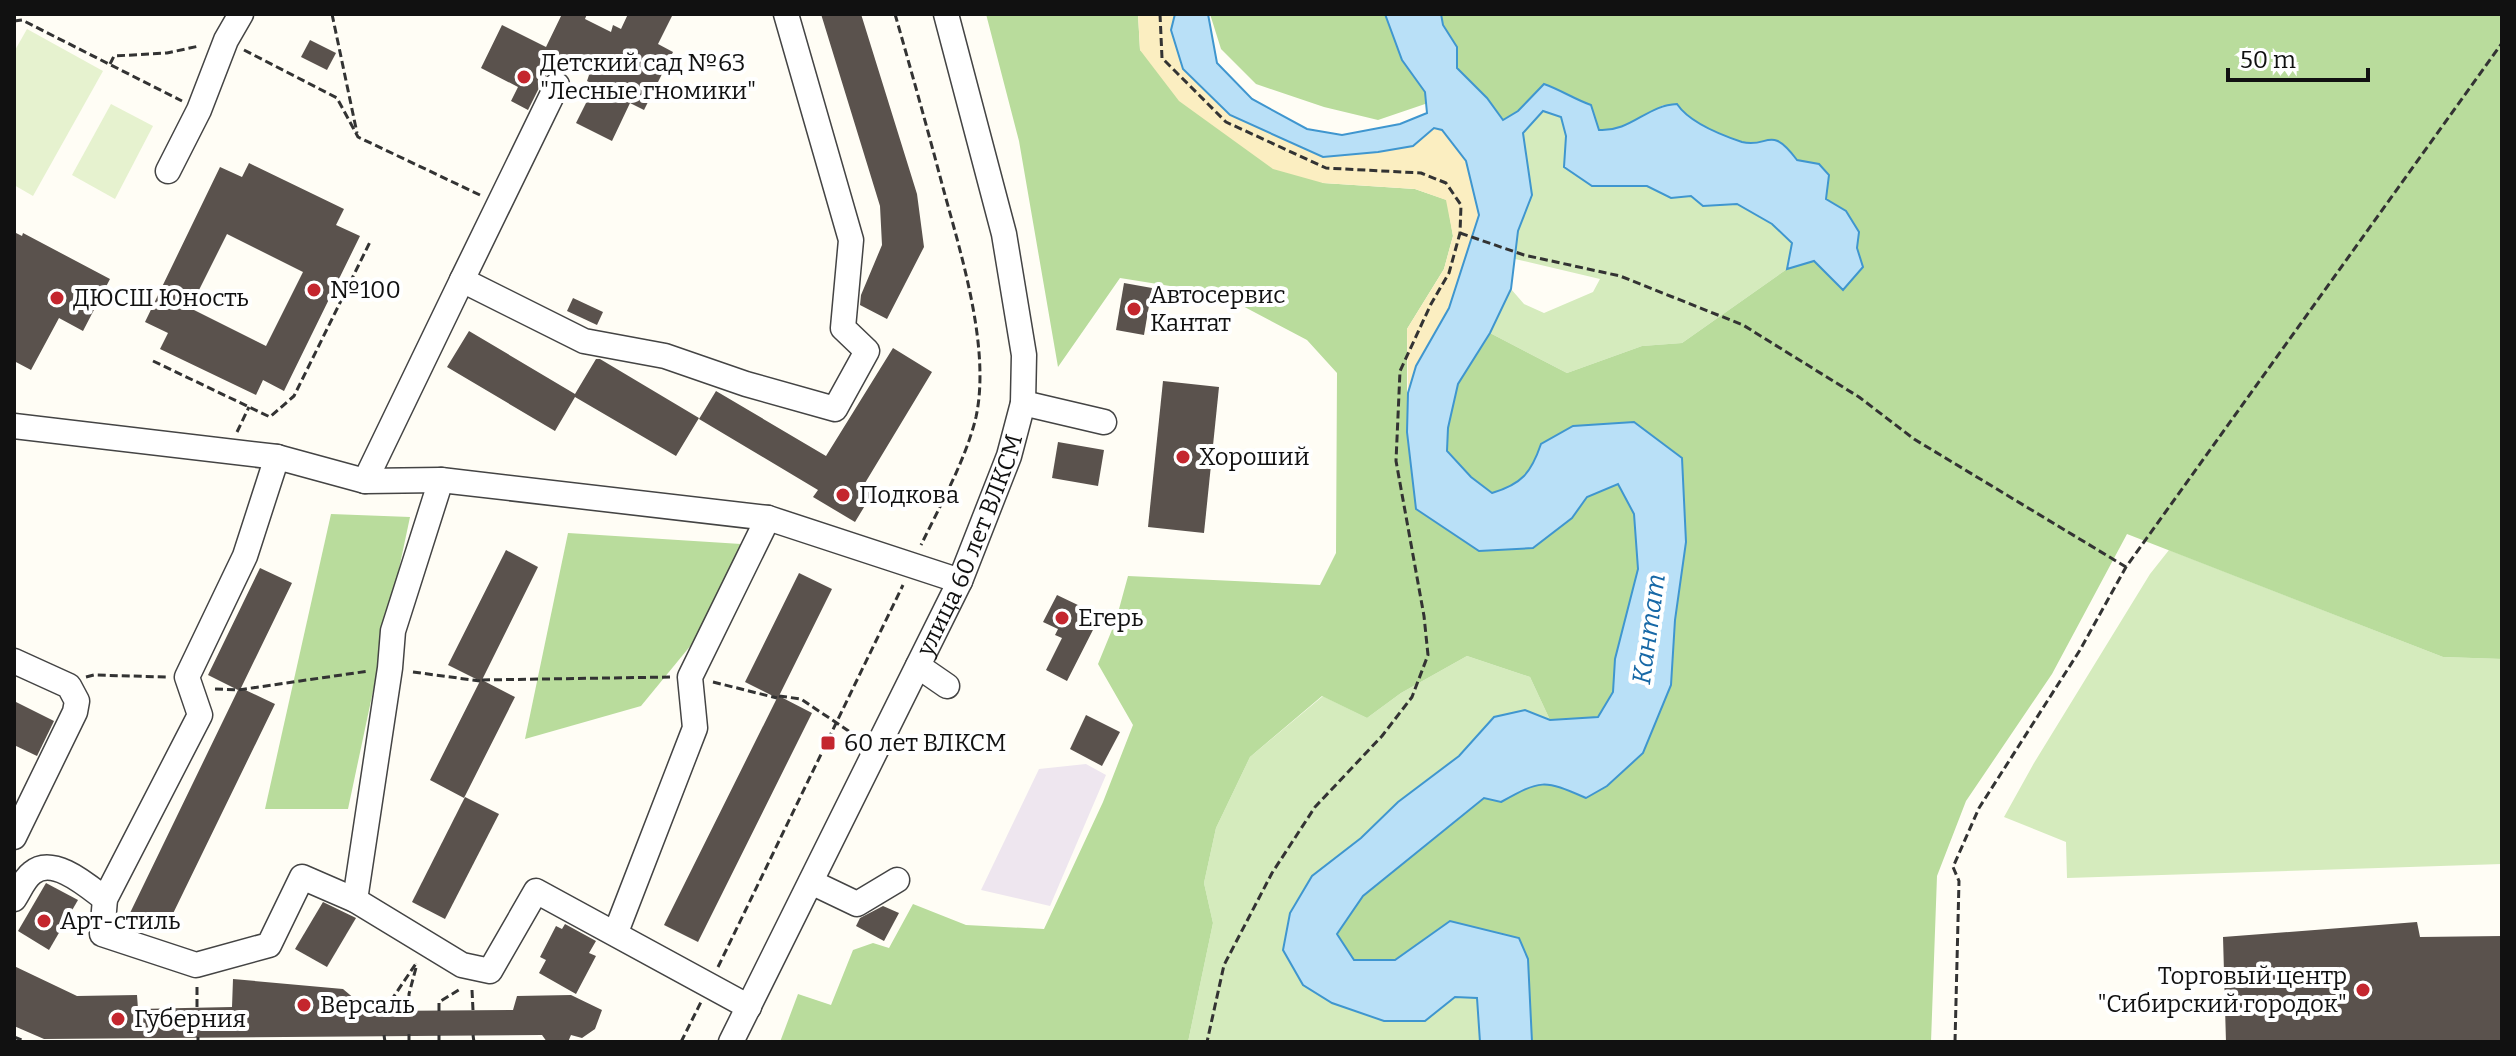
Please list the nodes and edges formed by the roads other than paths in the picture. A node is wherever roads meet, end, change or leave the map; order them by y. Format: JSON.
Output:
{"nodes":[{"id":1,"x":241,"y":14,"type":"edge"},
{"id":2,"x":786,"y":14,"type":"edge"},
{"id":3,"x":946,"y":14,"type":"edge"},
{"id":4,"x":557,"y":85,"type":"dead end"},
{"id":5,"x":168,"y":171,"type":"dead end"},
{"id":6,"x":462,"y":280,"type":"junction"},
{"id":7,"x":1023,"y":403,"type":"junction"},
{"id":8,"x":1104,"y":422,"type":"dead end"},
{"id":9,"x":14,"y":426,"type":"edge"},
{"id":10,"x":277,"y":457,"type":"junction"},
{"id":11,"x":441,"y":480,"type":"junction"},
{"id":12,"x":365,"y":481,"type":"junction"},
{"id":13,"x":768,"y":518,"type":"junction"},
{"id":14,"x":960,"y":581,"type":"junction"},
{"id":15,"x":14,"y":661,"type":"edge"},
{"id":16,"x":918,"y":666,"type":"junction"},
{"id":17,"x":947,"y":686,"type":"dead end"},
{"id":18,"x":14,"y":837,"type":"edge"},
{"id":19,"x":897,"y":880,"type":"dead end"},
{"id":20,"x":811,"y":882,"type":"junction"},
{"id":21,"x":14,"y":899,"type":"edge"},
{"id":22,"x":105,"y":899,"type":"junction"},
{"id":23,"x":355,"y":900,"type":"junction"},
{"id":24,"x":616,"y":932,"type":"junction"},
{"id":25,"x":749,"y":1007,"type":"junction"},
{"id":26,"x":731,"y":1042,"type":"edge"}],
"edges":[{"from":1,"to":5,"type":"street"},
{"from":2,"to":6,"type":"street"},
{"from":3,"to":7,"type":"street","name":"улица 60 лет ВЛКСМ"},
{"from":4,"to":6,"type":"street"},
{"from":6,"to":12,"type":"street"},
{"from":7,"to":8,"type":"street"},
{"from":7,"to":14,"type":"street","name":"улица 60 лет ВЛКСМ"},
{"from":9,"to":10,"type":"street"},
{"from":10,"to":12,"type":"street"},
{"from":10,"to":22,"type":"street"},
{"from":11,"to":12,"type":"street"},
{"from":11,"to":13,"type":"street"},
{"from":11,"to":23,"type":"street"},
{"from":13,"to":14,"type":"street"},
{"from":13,"to":24,"type":"street"},
{"from":14,"to":16,"type":"street","name":"улица 60 лет ВЛКСМ"},
{"from":15,"to":18,"type":"street"},
{"from":16,"to":17,"type":"street"},
{"from":16,"to":20,"type":"street","name":"улица 60 лет ВЛКСМ"},
{"from":19,"to":20,"type":"street"},
{"from":20,"to":25,"type":"street","name":"улица 60 лет ВЛКСМ"},
{"from":21,"to":22,"type":"street"},
{"from":22,"to":23,"type":"street"},
{"from":23,"to":24,"type":"street"},
{"from":24,"to":25,"type":"street"},
{"from":25,"to":26,"type":"street","name":"улица 60 лет ВЛКСМ"}]}
